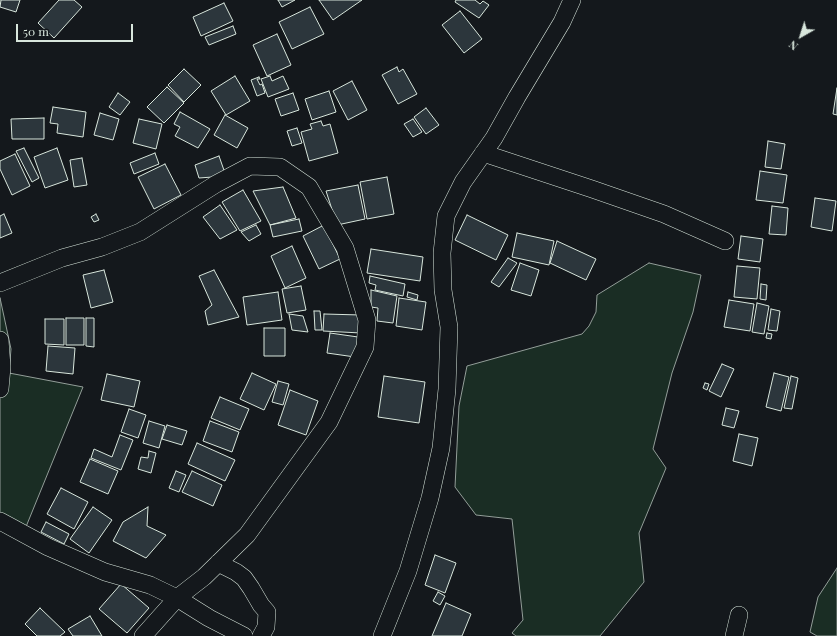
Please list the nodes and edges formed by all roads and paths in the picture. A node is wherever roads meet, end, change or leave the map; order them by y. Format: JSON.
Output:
{"nodes":[{"id":1,"x":572,"y":0,"type":"edge"},
{"id":2,"x":482,"y":153,"type":"junction"},
{"id":3,"x":725,"y":241,"type":"dead end"},
{"id":4,"x":0,"y":283,"type":"edge"},
{"id":5,"x":0,"y":340,"type":"edge"},
{"id":6,"x":0,"y":389,"type":"edge"},
{"id":7,"x":0,"y":521,"type":"edge"},
{"id":8,"x":218,"y":564,"type":"junction"},
{"id":9,"x":177,"y":598,"type":"junction"},
{"id":10,"x":739,"y":615,"type":"dead end"},
{"id":11,"x":143,"y":636,"type":"edge"},
{"id":12,"x":244,"y":636,"type":"edge"},
{"id":13,"x":261,"y":636,"type":"edge"},
{"id":14,"x":382,"y":636,"type":"edge"},
{"id":15,"x":734,"y":636,"type":"edge"}],
"edges":[{"from":1,"to":2,"type":"street"},
{"from":2,"to":3,"type":"street"},
{"from":2,"to":14,"type":"street"},
{"from":4,"to":8,"type":"street"},
{"from":5,"to":6,"type":"street"},
{"from":7,"to":9,"type":"street"},
{"from":8,"to":9,"type":"street"},
{"from":8,"to":13,"type":"street"},
{"from":9,"to":11,"type":"street"},
{"from":9,"to":12,"type":"street"},
{"from":10,"to":15,"type":"street"}]}
